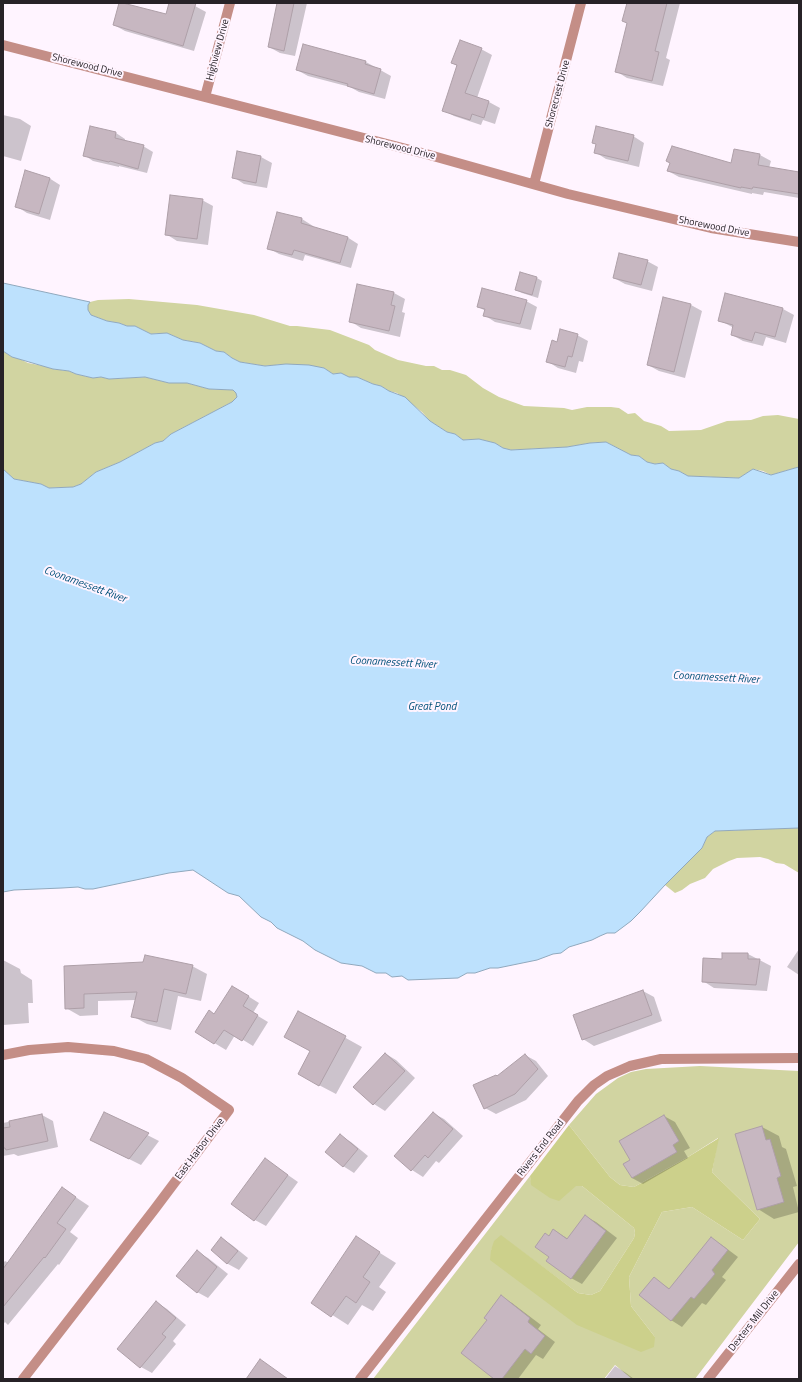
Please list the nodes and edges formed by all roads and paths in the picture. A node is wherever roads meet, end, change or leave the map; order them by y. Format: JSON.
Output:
{"nodes":[{"id":1,"x":230,"y":3,"type":"edge"},
{"id":2,"x":581,"y":3,"type":"edge"},
{"id":3,"x":3,"y":45,"type":"edge"},
{"id":4,"x":205,"y":97,"type":"junction"},
{"id":5,"x":534,"y":184,"type":"junction"},
{"id":6,"x":799,"y":242,"type":"edge"},
{"id":7,"x":3,"y":1055,"type":"edge"},
{"id":8,"x":799,"y":1058,"type":"edge"},
{"id":9,"x":799,"y":1264,"type":"edge"},
{"id":10,"x":23,"y":1379,"type":"edge"},
{"id":11,"x":360,"y":1379,"type":"edge"},
{"id":12,"x":708,"y":1379,"type":"edge"}],
"edges":[{"from":1,"to":4,"type":"street","name":"Highview Drive"},
{"from":2,"to":5,"type":"street","name":"Shorecrest Drive"},
{"from":3,"to":4,"type":"street","name":"Shorewood Drive"},
{"from":4,"to":5,"type":"street","name":"Shorewood Drive"},
{"from":5,"to":6,"type":"street","name":"Shorewood Drive"},
{"from":7,"to":10,"type":"street","name":"East Harbor Drive"},
{"from":8,"to":11,"type":"street","name":"Rivers End Road"},
{"from":9,"to":12,"type":"street","name":"Dexters Mill Drive"}]}
